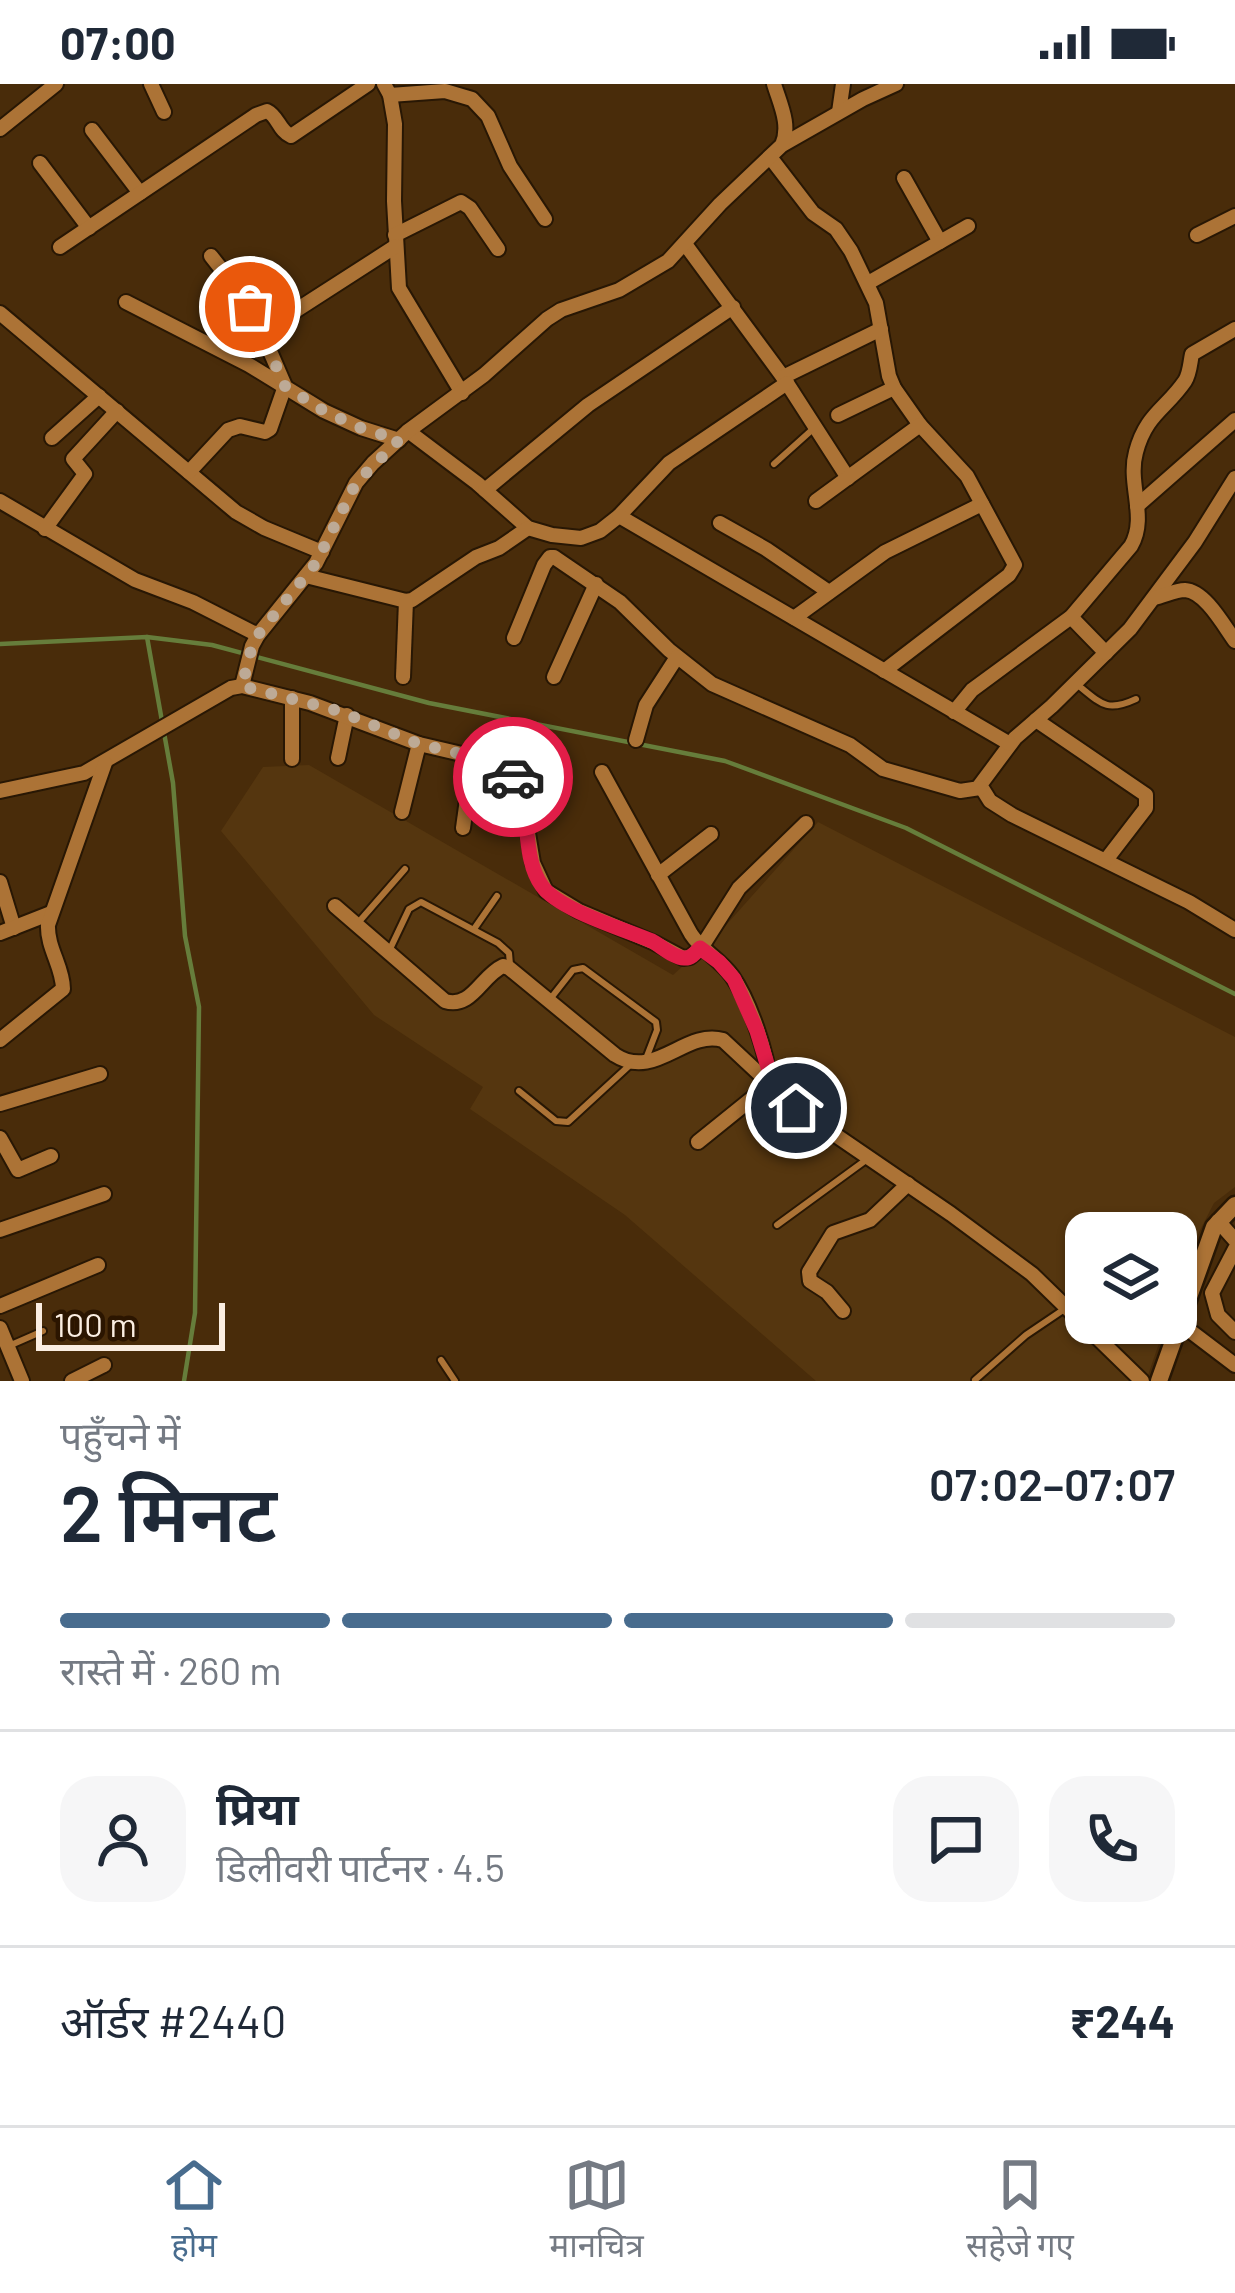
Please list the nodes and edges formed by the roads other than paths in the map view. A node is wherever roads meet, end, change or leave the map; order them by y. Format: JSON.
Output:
{"nodes":[{"id":1,"x":56,"y":84,"type":"edge"},
{"id":2,"x":151,"y":84,"type":"edge"},
{"id":3,"x":368,"y":84,"type":"edge"},
{"id":4,"x":774,"y":84,"type":"edge"},
{"id":5,"x":843,"y":84,"type":"edge"},
{"id":6,"x":896,"y":84,"type":"edge"},
{"id":7,"x":387,"y":89,"type":"edge"},
{"id":8,"x":164,"y":112,"type":"dead end"},
{"id":9,"x":838,"y":112,"type":"junction"},
{"id":10,"x":0,"y":129,"type":"edge"},
{"id":11,"x":92,"y":130,"type":"dead end"},
{"id":12,"x":782,"y":145,"type":"junction"},
{"id":13,"x":770,"y":157,"type":"junction"},
{"id":14,"x":40,"y":163,"type":"dead end"},
{"id":15,"x":904,"y":178,"type":"dead end"},
{"id":16,"x":140,"y":193,"type":"junction"},
{"id":17,"x":1235,"y":215,"type":"edge"},
{"id":18,"x":545,"y":219,"type":"dead end"},
{"id":19,"x":968,"y":226,"type":"dead end"},
{"id":20,"x":89,"y":228,"type":"junction"},
{"id":21,"x":1197,"y":235,"type":"dead end"},
{"id":22,"x":396,"y":240,"type":"junction"},
{"id":23,"x":940,"y":242,"type":"junction"},
{"id":24,"x":685,"y":244,"type":"junction"},
{"id":25,"x":60,"y":247,"type":"dead end"},
{"id":26,"x":498,"y":249,"type":"dead end"},
{"id":27,"x":211,"y":256,"type":"dead end"},
{"id":28,"x":868,"y":283,"type":"junction"},
{"id":29,"x":126,"y":302,"type":"dead end"},
{"id":30,"x":733,"y":307,"type":"junction"},
{"id":31,"x":295,"y":311,"type":"dead end"},
{"id":32,"x":0,"y":313,"type":"edge"},
{"id":33,"x":881,"y":328,"type":"junction"},
{"id":34,"x":1232,"y":337,"type":"edge"},
{"id":35,"x":785,"y":380,"type":"junction"},
{"id":36,"x":285,"y":386,"type":"junction"},
{"id":37,"x":894,"y":388,"type":"junction"},
{"id":38,"x":462,"y":393,"type":"junction"},
{"id":39,"x":99,"y":396,"type":"junction"},
{"id":40,"x":118,"y":411,"type":"junction"},
{"id":41,"x":838,"y":415,"type":"dead end"},
{"id":42,"x":1235,"y":420,"type":"edge"},
{"id":43,"x":920,"y":425,"type":"junction"},
{"id":44,"x":816,"y":427,"type":"junction"},
{"id":45,"x":404,"y":435,"type":"junction"},
{"id":46,"x":52,"y":438,"type":"dead end"},
{"id":47,"x":774,"y":464,"type":"dead end"},
{"id":48,"x":188,"y":472,"type":"junction"},
{"id":49,"x":848,"y":478,"type":"junction"},
{"id":50,"x":1235,"y":478,"type":"edge"},
{"id":51,"x":485,"y":490,"type":"junction"},
{"id":52,"x":0,"y":501,"type":"edge"},
{"id":53,"x":816,"y":501,"type":"dead end"},
{"id":54,"x":982,"y":504,"type":"junction"},
{"id":55,"x":1137,"y":506,"type":"junction"},
{"id":56,"x":619,"y":516,"type":"junction"},
{"id":57,"x":720,"y":523,"type":"dead end"},
{"id":58,"x":528,"y":528,"type":"junction"},
{"id":59,"x":45,"y":529,"type":"junction"},
{"id":60,"x":322,"y":552,"type":"junction"},
{"id":61,"x":306,"y":576,"type":"junction"},
{"id":62,"x":596,"y":584,"type":"junction"},
{"id":63,"x":829,"y":592,"type":"junction"},
{"id":64,"x":1154,"y":598,"type":"junction"},
{"id":65,"x":406,"y":601,"type":"junction"},
{"id":66,"x":1071,"y":617,"type":"junction"},
{"id":67,"x":794,"y":618,"type":"junction"},
{"id":68,"x":258,"y":635,"type":"junction"},
{"id":69,"x":514,"y":638,"type":"dead end"},
{"id":70,"x":1235,"y":640,"type":"edge"},
{"id":71,"x":1106,"y":653,"type":"junction"},
{"id":72,"x":677,"y":657,"type":"junction"},
{"id":73,"x":884,"y":671,"type":"junction"},
{"id":74,"x":403,"y":677,"type":"dead end"},
{"id":75,"x":554,"y":677,"type":"dead end"},
{"id":76,"x":1076,"y":683,"type":"junction"},
{"id":77,"x":242,"y":686,"type":"junction"},
{"id":78,"x":292,"y":698,"type":"junction"},
{"id":79,"x":1136,"y":699,"type":"dead end"},
{"id":80,"x":954,"y":712,"type":"junction"},
{"id":81,"x":347,"y":715,"type":"junction"},
{"id":82,"x":1036,"y":720,"type":"junction"},
{"id":83,"x":636,"y":740,"type":"dead end"},
{"id":84,"x":419,"y":744,"type":"junction"},
{"id":85,"x":1010,"y":744,"type":"junction"},
{"id":86,"x":473,"y":756,"type":"junction"},
{"id":87,"x":338,"y":758,"type":"dead end"},
{"id":88,"x":292,"y":759,"type":"dead end"},
{"id":89,"x":105,"y":763,"type":"junction"},
{"id":90,"x":602,"y":772,"type":"dead end"},
{"id":91,"x":980,"y":788,"type":"junction"},
{"id":92,"x":0,"y":791,"type":"edge"},
{"id":93,"x":402,"y":812,"type":"dead end"},
{"id":94,"x":806,"y":823,"type":"dead end"},
{"id":95,"x":463,"y":828,"type":"dead end"},
{"id":96,"x":711,"y":834,"type":"dead end"},
{"id":97,"x":1106,"y":860,"type":"junction"},
{"id":98,"x":405,"y":869,"type":"dead end"},
{"id":99,"x":658,"y":875,"type":"junction"},
{"id":100,"x":0,"y":882,"type":"edge"},
{"id":101,"x":496,"y":896,"type":"dead end"},
{"id":102,"x":335,"y":906,"type":"dead end"},
{"id":103,"x":51,"y":913,"type":"junction"},
{"id":104,"x":357,"y":925,"type":"junction"},
{"id":105,"x":474,"y":929,"type":"junction"},
{"id":106,"x":7,"y":930,"type":"edge"},
{"id":107,"x":1235,"y":930,"type":"edge"},
{"id":108,"x":700,"y":948,"type":"junction"},
{"id":109,"x":388,"y":952,"type":"junction"},
{"id":110,"x":509,"y":968,"type":"junction"},
{"id":111,"x":549,"y":1001,"type":"junction"},
{"id":112,"x":0,"y":1040,"type":"edge"},
{"id":113,"x":639,"y":1063,"type":"junction"},
{"id":114,"x":100,"y":1074,"type":"dead end"},
{"id":115,"x":770,"y":1084,"type":"junction"},
{"id":116,"x":519,"y":1091,"type":"dead end"},
{"id":117,"x":0,"y":1104,"type":"edge"},
{"id":118,"x":0,"y":1138,"type":"edge"},
{"id":119,"x":698,"y":1142,"type":"dead end"},
{"id":120,"x":51,"y":1156,"type":"dead end"},
{"id":121,"x":868,"y":1159,"type":"junction"},
{"id":122,"x":908,"y":1184,"type":"junction"},
{"id":123,"x":104,"y":1194,"type":"dead end"},
{"id":124,"x":1235,"y":1205,"type":"edge"},
{"id":125,"x":1218,"y":1221,"type":"junction"},
{"id":126,"x":777,"y":1225,"type":"dead end"},
{"id":127,"x":0,"y":1231,"type":"edge"},
{"id":128,"x":1235,"y":1245,"type":"edge"},
{"id":129,"x":98,"y":1265,"type":"dead end"},
{"id":130,"x":1197,"y":1278,"type":"edge"},
{"id":131,"x":0,"y":1306,"type":"edge"},
{"id":132,"x":1065,"y":1306,"type":"edge"},
{"id":133,"x":1065,"y":1309,"type":"edge"},
{"id":134,"x":843,"y":1311,"type":"dead end"},
{"id":135,"x":0,"y":1328,"type":"edge"},
{"id":136,"x":44,"y":1330,"type":"dead end"},
{"id":137,"x":1235,"y":1332,"type":"edge"},
{"id":138,"x":1197,"y":1337,"type":"edge"},
{"id":139,"x":1104,"y":1344,"type":"edge"},
{"id":140,"x":1173,"y":1344,"type":"edge"},
{"id":141,"x":8,"y":1346,"type":"junction"},
{"id":142,"x":441,"y":1360,"type":"dead end"},
{"id":143,"x":104,"y":1365,"type":"dead end"},
{"id":144,"x":1235,"y":1365,"type":"edge"},
{"id":145,"x":975,"y":1380,"type":"edge"},
{"id":146,"x":22,"y":1381,"type":"edge"},
{"id":147,"x":72,"y":1381,"type":"edge"},
{"id":148,"x":455,"y":1381,"type":"edge"},
{"id":149,"x":1142,"y":1381,"type":"edge"},
{"id":150,"x":1159,"y":1381,"type":"edge"}],
"edges":[{"from":1,"to":10,"type":"street"},
{"from":2,"to":8,"type":"street"},
{"from":3,"to":16,"type":"street"},
{"from":4,"to":12,"type":"street"},
{"from":5,"to":9,"type":"street"},
{"from":6,"to":9,"type":"street"},
{"from":7,"to":18,"type":"street"},
{"from":7,"to":22,"type":"street"},
{"from":9,"to":12,"type":"street"},
{"from":11,"to":16,"type":"street"},
{"from":12,"to":13,"type":"street"},
{"from":13,"to":24,"type":"street"},
{"from":13,"to":28,"type":"street"},
{"from":14,"to":20,"type":"street"},
{"from":15,"to":23,"type":"street"},
{"from":16,"to":20,"type":"street"},
{"from":17,"to":21,"type":"street"},
{"from":19,"to":23,"type":"street"},
{"from":20,"to":25,"type":"street"},
{"from":22,"to":26,"type":"street"},
{"from":22,"to":31,"type":"street"},
{"from":22,"to":38,"type":"street"},
{"from":23,"to":28,"type":"street"},
{"from":24,"to":30,"type":"street"},
{"from":24,"to":38,"type":"street"},
{"from":27,"to":36,"type":"street"},
{"from":28,"to":33,"type":"street"},
{"from":29,"to":36,"type":"street"},
{"from":30,"to":35,"type":"street"},
{"from":30,"to":51,"type":"street"},
{"from":32,"to":39,"type":"street"},
{"from":33,"to":35,"type":"street"},
{"from":33,"to":37,"type":"street"},
{"from":34,"to":55,"type":"street"},
{"from":35,"to":44,"type":"street"},
{"from":35,"to":56,"type":"street"},
{"from":36,"to":45,"type":"street"},
{"from":36,"to":48,"type":"street"},
{"from":37,"to":41,"type":"street"},
{"from":37,"to":43,"type":"street"},
{"from":38,"to":45,"type":"street"},
{"from":39,"to":40,"type":"street"},
{"from":39,"to":46,"type":"street"},
{"from":40,"to":48,"type":"street"},
{"from":40,"to":59,"type":"street"},
{"from":42,"to":55,"type":"street"},
{"from":43,"to":49,"type":"street"},
{"from":43,"to":54,"type":"street"},
{"from":44,"to":47,"type":"lane"},
{"from":44,"to":49,"type":"street"},
{"from":45,"to":51,"type":"street"},
{"from":45,"to":60,"type":"street"},
{"from":48,"to":60,"type":"street"},
{"from":49,"to":53,"type":"street"},
{"from":50,"to":64,"type":"street"},
{"from":51,"to":58,"type":"street"},
{"from":52,"to":59,"type":"street"},
{"from":54,"to":63,"type":"street"},
{"from":54,"to":73,"type":"street"},
{"from":55,"to":66,"type":"street"},
{"from":56,"to":58,"type":"street"},
{"from":56,"to":67,"type":"street"},
{"from":57,"to":63,"type":"street"},
{"from":58,"to":65,"type":"street"},
{"from":59,"to":68,"type":"street"},
{"from":60,"to":61,"type":"street"},
{"from":61,"to":65,"type":"street"},
{"from":61,"to":68,"type":"street"},
{"from":62,"to":69,"type":"street"},
{"from":62,"to":72,"type":"street"},
{"from":62,"to":75,"type":"street"},
{"from":63,"to":67,"type":"street"},
{"from":64,"to":70,"type":"street"},
{"from":64,"to":71,"type":"street"},
{"from":65,"to":74,"type":"street"},
{"from":66,"to":71,"type":"street"},
{"from":66,"to":80,"type":"street"},
{"from":67,"to":73,"type":"street"},
{"from":68,"to":77,"type":"street"},
{"from":71,"to":76,"type":"street"},
{"from":72,"to":83,"type":"street"},
{"from":72,"to":91,"type":"street"},
{"from":73,"to":80,"type":"street"},
{"from":76,"to":79,"type":"lane"},
{"from":76,"to":82,"type":"street"},
{"from":77,"to":78,"type":"street"},
{"from":77,"to":89,"type":"street"},
{"from":78,"to":81,"type":"street"},
{"from":78,"to":88,"type":"street"},
{"from":80,"to":85,"type":"street"},
{"from":81,"to":84,"type":"street"},
{"from":81,"to":87,"type":"street"},
{"from":82,"to":85,"type":"street"},
{"from":82,"to":97,"type":"street"},
{"from":84,"to":86,"type":"street"},
{"from":84,"to":93,"type":"street"},
{"from":85,"to":91,"type":"street"},
{"from":86,"to":95,"type":"street"},
{"from":86,"to":108,"type":"street"},
{"from":89,"to":92,"type":"street"},
{"from":89,"to":103,"type":"street"},
{"from":90,"to":99,"type":"street"},
{"from":91,"to":97,"type":"street"},
{"from":94,"to":108,"type":"street"},
{"from":96,"to":99,"type":"street"},
{"from":97,"to":107,"type":"street"},
{"from":98,"to":104,"type":"lane"},
{"from":99,"to":108,"type":"street"},
{"from":100,"to":106,"type":"street"},
{"from":101,"to":105,"type":"lane"},
{"from":102,"to":104,"type":"street"},
{"from":103,"to":106,"type":"street"},
{"from":103,"to":112,"type":"street"},
{"from":104,"to":109,"type":"street"},
{"from":105,"to":109,"type":"lane"},
{"from":105,"to":110,"type":"lane"},
{"from":108,"to":115,"type":"street"},
{"from":109,"to":110,"type":"street"},
{"from":110,"to":111,"type":"street"},
{"from":111,"to":113,"type":"street"},
{"from":111,"to":113,"type":"lane"},
{"from":113,"to":115,"type":"street"},
{"from":113,"to":116,"type":"lane"},
{"from":114,"to":117,"type":"street"},
{"from":115,"to":119,"type":"street"},
{"from":115,"to":121,"type":"street"},
{"from":118,"to":120,"type":"street"},
{"from":121,"to":122,"type":"street"},
{"from":121,"to":126,"type":"lane"},
{"from":122,"to":132,"type":"street"},
{"from":122,"to":134,"type":"street"},
{"from":123,"to":127,"type":"street"},
{"from":124,"to":125,"type":"street"},
{"from":125,"to":128,"type":"street"},
{"from":125,"to":130,"type":"street"},
{"from":128,"to":137,"type":"street"},
{"from":129,"to":131,"type":"street"},
{"from":133,"to":145,"type":"lane"},
{"from":135,"to":141,"type":"street"},
{"from":136,"to":141,"type":"lane"},
{"from":138,"to":144,"type":"street"},
{"from":139,"to":149,"type":"street"},
{"from":140,"to":150,"type":"street"},
{"from":141,"to":146,"type":"street"},
{"from":142,"to":148,"type":"lane"},
{"from":143,"to":147,"type":"street"}]}
